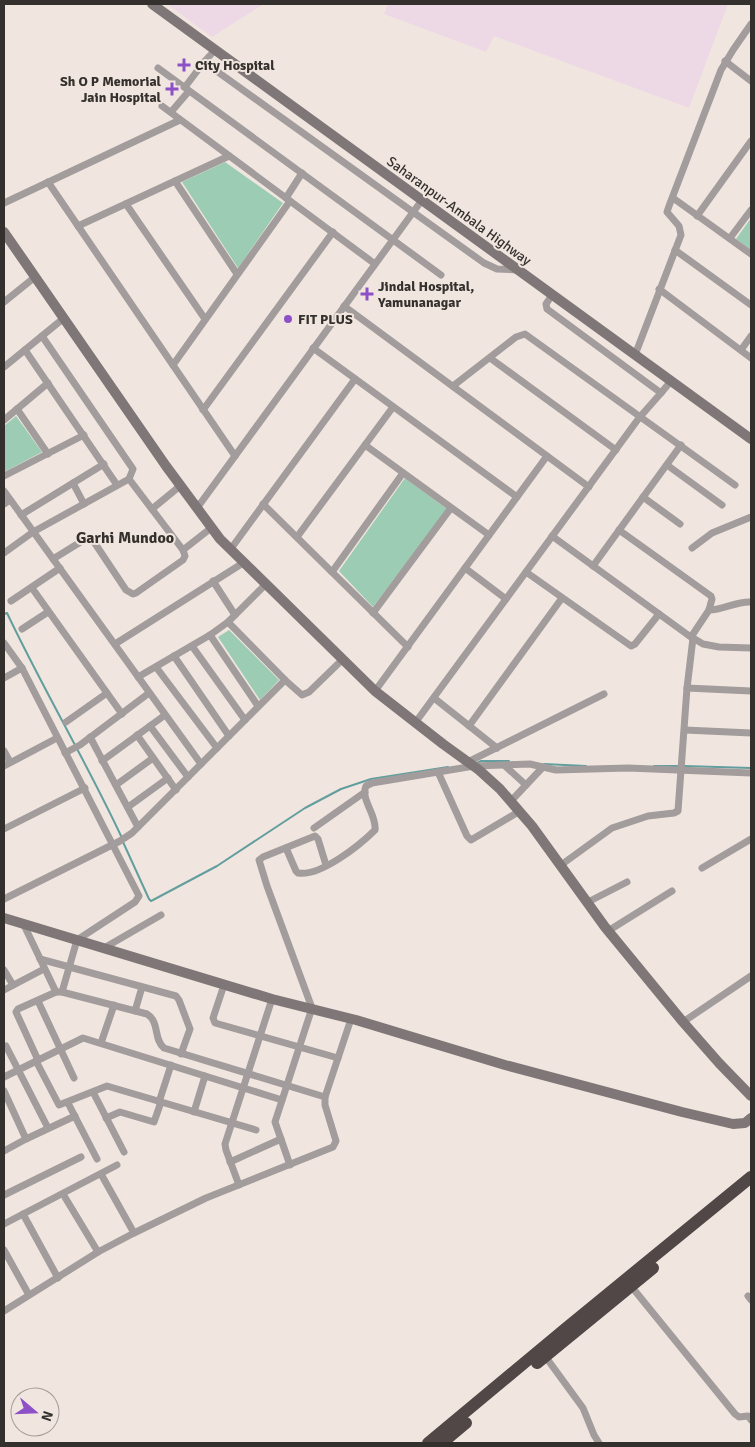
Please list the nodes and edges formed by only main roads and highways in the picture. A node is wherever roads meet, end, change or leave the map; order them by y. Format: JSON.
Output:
{"nodes":[{"id":1,"x":751,"y":1177,"type":"edge"},
{"id":2,"x":751,"y":1187,"type":"edge"},
{"id":3,"x":428,"y":1443,"type":"edge"},
{"id":4,"x":442,"y":1443,"type":"edge"}],
"edges":[{"from":1,"to":3,"type":"highway"},
{"from":2,"to":4,"type":"highway"}]}
